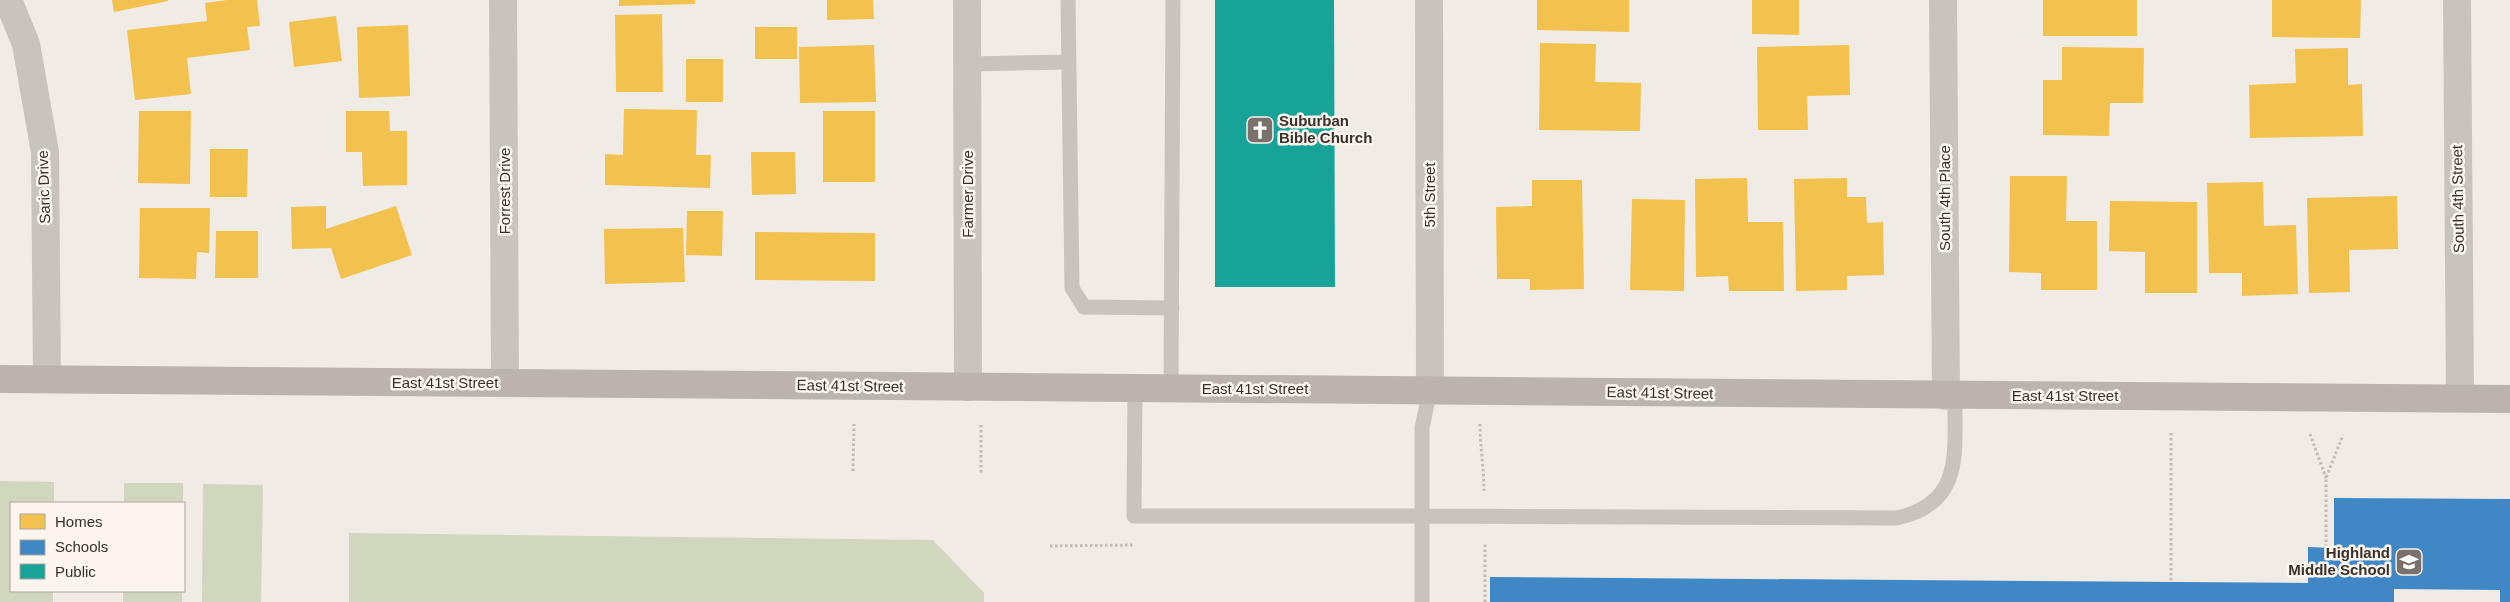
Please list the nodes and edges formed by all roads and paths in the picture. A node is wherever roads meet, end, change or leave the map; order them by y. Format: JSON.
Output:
{"nodes":[{"id":1,"x":8,"y":0,"type":"edge"},
{"id":2,"x":503,"y":0,"type":"edge"},
{"id":3,"x":968,"y":0,"type":"edge"},
{"id":4,"x":1068,"y":0,"type":"edge"},
{"id":5,"x":1173,"y":0,"type":"edge"},
{"id":6,"x":1429,"y":0,"type":"edge"},
{"id":7,"x":1943,"y":0,"type":"edge"},
{"id":8,"x":2456,"y":0,"type":"edge"},
{"id":9,"x":1069,"y":62,"type":"junction"},
{"id":10,"x":968,"y":64,"type":"junction"},
{"id":11,"x":1172,"y":308,"type":"junction"},
{"id":12,"x":0,"y":379,"type":"edge"},
{"id":13,"x":47,"y":380,"type":"junction"},
{"id":14,"x":505,"y":383,"type":"junction"},
{"id":15,"x":968,"y":387,"type":"junction"},
{"id":16,"x":1135,"y":388,"type":"junction"},
{"id":17,"x":1171,"y":388,"type":"junction"},
{"id":18,"x":1430,"y":390,"type":"junction"},
{"id":19,"x":1951,"y":396,"type":"junction"},
{"id":20,"x":2460,"y":398,"type":"junction"},
{"id":21,"x":2510,"y":399,"type":"edge"},
{"id":22,"x":854,"y":424,"type":"dead end"},
{"id":23,"x":981,"y":425,"type":"dead end"},
{"id":24,"x":2171,"y":433,"type":"dead end"},
{"id":25,"x":2310,"y":434,"type":"dead end"},
{"id":26,"x":2343,"y":435,"type":"dead end"},
{"id":27,"x":853,"y":471,"type":"dead end"},
{"id":28,"x":981,"y":474,"type":"dead end"},
{"id":29,"x":2326,"y":478,"type":"junction"},
{"id":30,"x":1422,"y":516,"type":"junction"},
{"id":31,"x":1134,"y":545,"type":"dead end"},
{"id":32,"x":1050,"y":546,"type":"dead end"},
{"id":33,"x":2326,"y":547,"type":"dead end"},
{"id":34,"x":2171,"y":581,"type":"dead end"},
{"id":35,"x":1422,"y":602,"type":"edge"}],
"edges":[{"from":1,"to":13,"type":"street","name":"Saric Drive"},
{"from":2,"to":14,"type":"street","name":"Forrest Drive"},
{"from":3,"to":10,"type":"street","name":"Farmer Drive"},
{"from":4,"to":9,"type":"lane"},
{"from":5,"to":11,"type":"lane"},
{"from":6,"to":18,"type":"street","name":"5th Street"},
{"from":7,"to":19,"type":"street","name":"South 4th Place"},
{"from":8,"to":20,"type":"street","name":"South 4th Street"},
{"from":9,"to":10,"type":"lane"},
{"from":9,"to":11,"type":"lane"},
{"from":10,"to":15,"type":"street","name":"Farmer Drive"},
{"from":11,"to":17,"type":"lane"},
{"from":12,"to":13,"type":"street","name":"East 41st Street"},
{"from":13,"to":14,"type":"street","name":"East 41st Street"},
{"from":14,"to":15,"type":"street","name":"East 41st Street"},
{"from":15,"to":16,"type":"street","name":"East 41st Street"},
{"from":16,"to":17,"type":"street","name":"East 41st Street"},
{"from":16,"to":30,"type":"lane"},
{"from":17,"to":18,"type":"street","name":"East 41st Street"},
{"from":18,"to":19,"type":"street","name":"East 41st Street"},
{"from":18,"to":30,"type":"lane"},
{"from":19,"to":20,"type":"street","name":"East 41st Street"},
{"from":19,"to":30,"type":"lane"},
{"from":20,"to":21,"type":"street","name":"East 41st Street"},
{"from":22,"to":27,"type":"path"},
{"from":23,"to":28,"type":"path"},
{"from":24,"to":34,"type":"path"},
{"from":25,"to":29,"type":"path"},
{"from":26,"to":29,"type":"path"},
{"from":29,"to":33,"type":"path"},
{"from":30,"to":35,"type":"lane"},
{"from":31,"to":32,"type":"path"}]}
